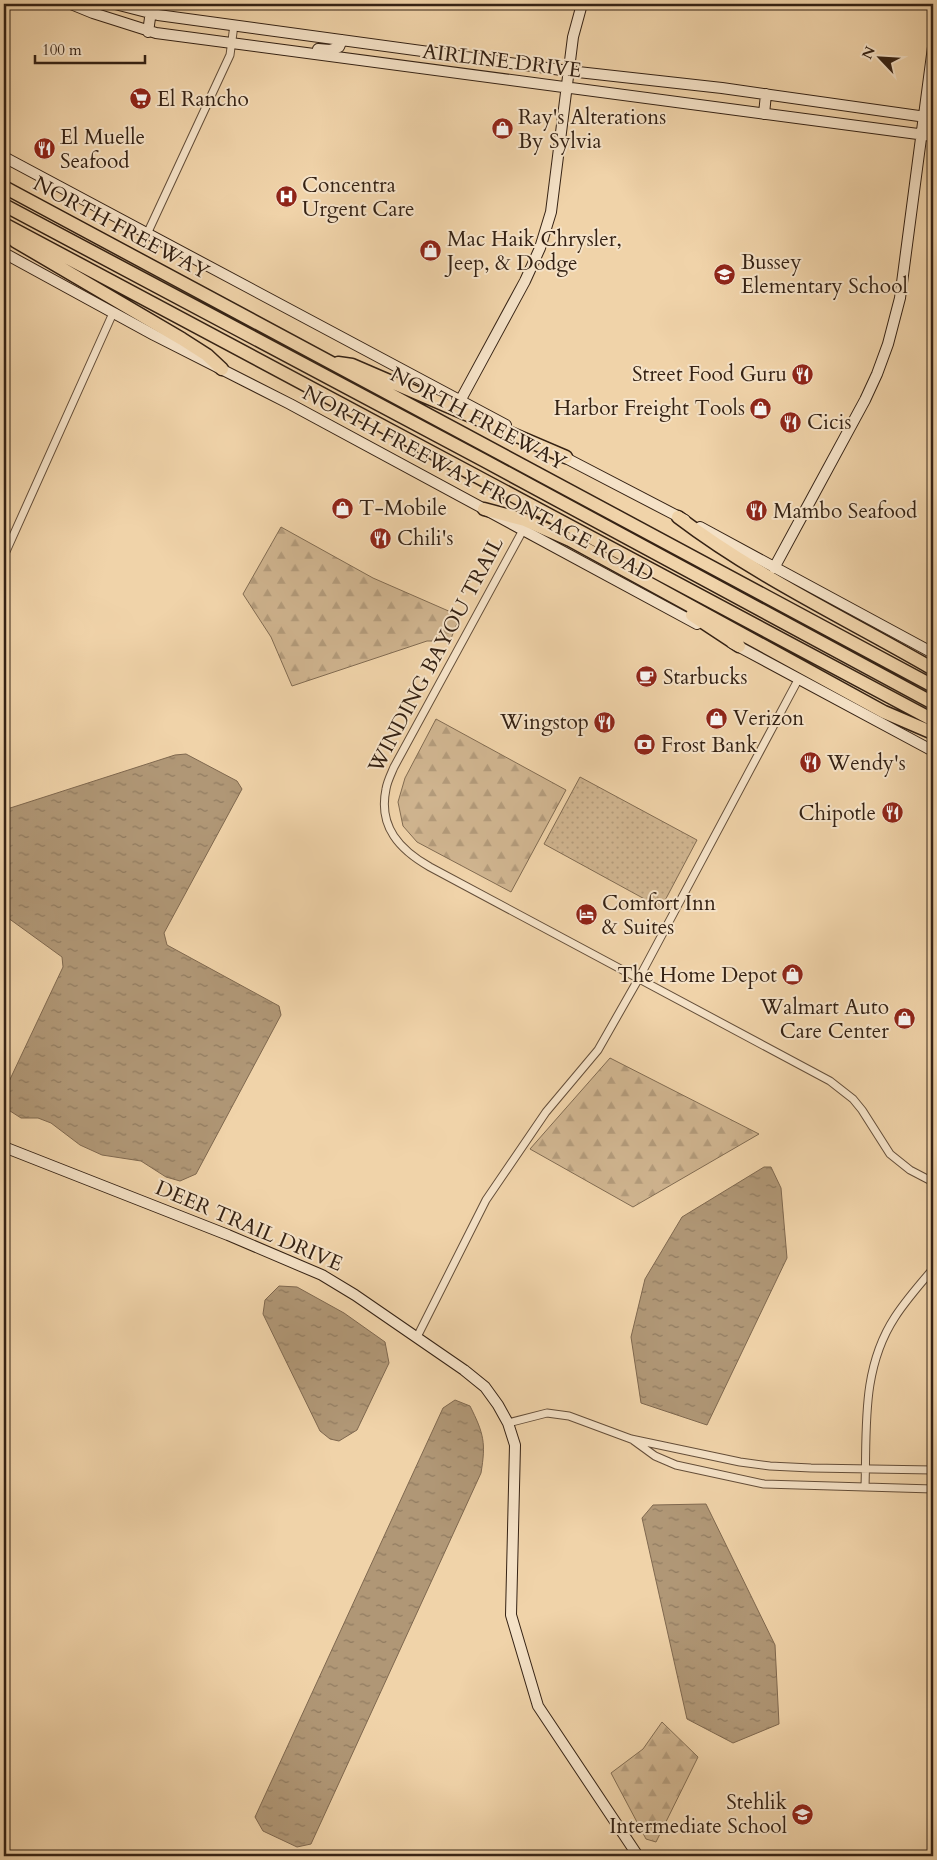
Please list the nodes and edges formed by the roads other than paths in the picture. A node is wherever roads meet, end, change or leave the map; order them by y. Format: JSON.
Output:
{"nodes":[{"id":1,"x":14,"y":4,"type":"edge"},
{"id":2,"x":71,"y":4,"type":"edge"},
{"id":3,"x":114,"y":4,"type":"edge"},
{"id":4,"x":582,"y":4,"type":"edge"},
{"id":5,"x":4,"y":7,"type":"edge"},
{"id":6,"x":151,"y":9,"type":"edge"},
{"id":7,"x":234,"y":25,"type":"junction"},
{"id":8,"x":148,"y":32,"type":"junction"},
{"id":9,"x":342,"y":40,"type":"junction"},
{"id":10,"x":232,"y":43,"type":"junction"},
{"id":11,"x":391,"y":46,"type":"junction"},
{"id":12,"x":933,"y":47,"type":"edge"},
{"id":13,"x":308,"y":54,"type":"junction"},
{"id":14,"x":389,"y":65,"type":"junction"},
{"id":15,"x":569,"y":71,"type":"junction"},
{"id":16,"x":567,"y":88,"type":"junction"},
{"id":17,"x":766,"y":94,"type":"junction"},
{"id":18,"x":764,"y":114,"type":"junction"},
{"id":19,"x":928,"y":118,"type":"edge"},
{"id":20,"x":921,"y":134,"type":"junction"},
{"id":21,"x":933,"y":136,"type":"edge"},
{"id":22,"x":4,"y":157,"type":"edge"},
{"id":23,"x":4,"y":187,"type":"edge"},
{"id":24,"x":4,"y":205,"type":"edge"},
{"id":25,"x":4,"y":224,"type":"edge"},
{"id":26,"x":4,"y":229,"type":"edge"},
{"id":27,"x":147,"y":234,"type":"junction"},
{"id":28,"x":4,"y":253,"type":"edge"},
{"id":29,"x":113,"y":313,"type":"junction"},
{"id":30,"x":329,"y":362,"type":"junction"},
{"id":31,"x":222,"y":369,"type":"junction"},
{"id":32,"x":460,"y":401,"type":"junction"},
{"id":33,"x":566,"y":457,"type":"junction"},
{"id":34,"x":484,"y":509,"type":"junction"},
{"id":35,"x":678,"y":517,"type":"junction"},
{"id":36,"x":522,"y":530,"type":"junction"},
{"id":37,"x":4,"y":556,"type":"edge"},
{"id":38,"x":621,"y":568,"type":"junction"},
{"id":39,"x":774,"y":568,"type":"junction"},
{"id":40,"x":740,"y":646,"type":"junction"},
{"id":41,"x":933,"y":653,"type":"edge"},
{"id":42,"x":933,"y":669,"type":"edge"},
{"id":43,"x":799,"y":678,"type":"junction"},
{"id":44,"x":933,"y":686,"type":"edge"},
{"id":45,"x":933,"y":703,"type":"edge"},
{"id":46,"x":933,"y":720,"type":"edge"},
{"id":47,"x":933,"y":733,"type":"edge"},
{"id":48,"x":933,"y":751,"type":"edge"},
{"id":49,"x":639,"y":978,"type":"junction"},
{"id":50,"x":4,"y":1147,"type":"edge"},
{"id":51,"x":933,"y":1182,"type":"edge"},
{"id":52,"x":933,"y":1269,"type":"edge"},
{"id":53,"x":417,"y":1337,"type":"junction"},
{"id":54,"x":508,"y":1423,"type":"junction"},
{"id":55,"x":631,"y":1439,"type":"junction"},
{"id":56,"x":866,"y":1469,"type":"junction"},
{"id":57,"x":933,"y":1470,"type":"edge"},
{"id":58,"x":865,"y":1487,"type":"junction"},
{"id":59,"x":933,"y":1489,"type":"edge"},
{"id":60,"x":638,"y":1856,"type":"edge"}],
"edges":[{"from":1,"to":5,"type":"street"},
{"from":2,"to":8,"type":"main road","name":"AIRLINE DRIVE"},
{"from":3,"to":6,"type":"main road","name":"AIRLINE DRIVE"},
{"from":4,"to":15,"type":"main road"},
{"from":6,"to":7,"type":"main road","name":"AIRLINE DRIVE"},
{"from":6,"to":8,"type":"main road"},
{"from":7,"to":9,"type":"main road","name":"AIRLINE DRIVE"},
{"from":7,"to":10,"type":"street"},
{"from":8,"to":10,"type":"main road","name":"AIRLINE DRIVE"},
{"from":9,"to":11,"type":"main road","name":"AIRLINE DRIVE"},
{"from":9,"to":13,"type":"main road"},
{"from":10,"to":13,"type":"main road","name":"AIRLINE DRIVE"},
{"from":10,"to":27,"type":"street"},
{"from":11,"to":14,"type":"main road"},
{"from":11,"to":15,"type":"main road","name":"AIRLINE DRIVE"},
{"from":12,"to":19,"type":"main road"},
{"from":13,"to":14,"type":"main road","name":"AIRLINE DRIVE"},
{"from":14,"to":16,"type":"main road","name":"AIRLINE DRIVE"},
{"from":15,"to":16,"type":"main road"},
{"from":15,"to":17,"type":"main road","name":"AIRLINE DRIVE"},
{"from":16,"to":18,"type":"main road","name":"AIRLINE DRIVE"},
{"from":16,"to":32,"type":"main road"},
{"from":17,"to":18,"type":"main road"},
{"from":17,"to":19,"type":"main road","name":"AIRLINE DRIVE"},
{"from":18,"to":20,"type":"main road","name":"AIRLINE DRIVE"},
{"from":19,"to":20,"type":"main road"},
{"from":20,"to":21,"type":"main road","name":"AIRLINE DRIVE"},
{"from":20,"to":39,"type":"main road"},
{"from":22,"to":27,"type":"main road"},
{"from":23,"to":30,"type":"highway","name":"NORTH FREEWAY"},
{"from":24,"to":45,"type":"highway","name":"NORTH FREEWAY"},
{"from":25,"to":46,"type":"highway"},
{"from":26,"to":31,"type":"highway"},
{"from":27,"to":32,"type":"main road"},
{"from":28,"to":29,"type":"main road","name":"NORTH FREEWAY FRONTAGE ROAD"},
{"from":29,"to":31,"type":"main road","name":"NORTH FREEWAY FRONTAGE ROAD"},
{"from":29,"to":37,"type":"street"},
{"from":30,"to":33,"type":"highway"},
{"from":30,"to":44,"type":"highway","name":"NORTH FREEWAY"},
{"from":31,"to":34,"type":"main road","name":"NORTH FREEWAY FRONTAGE ROAD"},
{"from":32,"to":33,"type":"main road"},
{"from":33,"to":35,"type":"main road"},
{"from":34,"to":36,"type":"main road","name":"NORTH FREEWAY FRONTAGE ROAD"},
{"from":34,"to":38,"type":"highway"},
{"from":35,"to":39,"type":"main road"},
{"from":35,"to":42,"type":"highway"},
{"from":36,"to":40,"type":"main road","name":"NORTH FREEWAY FRONTAGE ROAD"},
{"from":36,"to":49,"type":"street","name":"WINDING BAYOU TRAIL"},
{"from":38,"to":40,"type":"highway"},
{"from":38,"to":47,"type":"highway"},
{"from":39,"to":41,"type":"main road"},
{"from":40,"to":43,"type":"main road","name":"NORTH FREEWAY FRONTAGE ROAD"},
{"from":43,"to":48,"type":"main road","name":"NORTH FREEWAY FRONTAGE ROAD"},
{"from":43,"to":49,"type":"street"},
{"from":49,"to":51,"type":"street","name":"WINDING BAYOU TRAIL"},
{"from":49,"to":53,"type":"street"},
{"from":50,"to":53,"type":"main road","name":"DEER TRAIL DRIVE"},
{"from":52,"to":56,"type":"street"},
{"from":53,"to":54,"type":"main road","name":"DEER TRAIL DRIVE"},
{"from":54,"to":55,"type":"street"},
{"from":54,"to":60,"type":"main road","name":"DEER TRAIL DRIVE"},
{"from":55,"to":56,"type":"street"},
{"from":55,"to":58,"type":"street"},
{"from":56,"to":57,"type":"street"},
{"from":56,"to":58,"type":"street"},
{"from":58,"to":59,"type":"street"}]}
